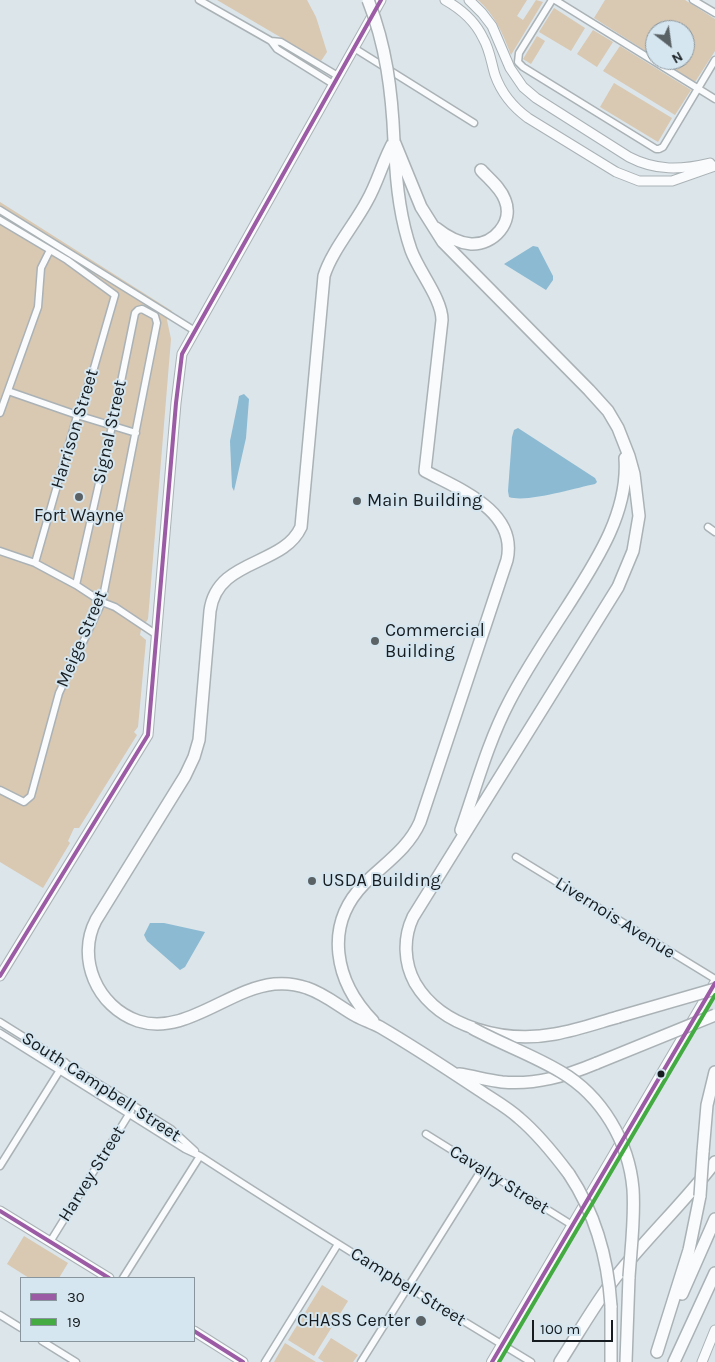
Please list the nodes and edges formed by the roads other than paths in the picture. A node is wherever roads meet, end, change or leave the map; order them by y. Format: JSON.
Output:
{"nodes":[{"id":1,"x":199,"y":0,"type":"edge"},
{"id":2,"x":368,"y":0,"type":"edge"},
{"id":3,"x":381,"y":0,"type":"edge"},
{"id":4,"x":445,"y":0,"type":"edge"},
{"id":5,"x":469,"y":0,"type":"edge"},
{"id":6,"x":553,"y":0,"type":"edge"},
{"id":7,"x":693,"y":0,"type":"edge"},
{"id":8,"x":715,"y":13,"type":"edge"},
{"id":9,"x":354,"y":48,"type":"junction"},
{"id":10,"x":715,"y":60,"type":"edge"},
{"id":11,"x":336,"y":80,"type":"junction"},
{"id":12,"x":697,"y":88,"type":"junction"},
{"id":13,"x":715,"y":99,"type":"edge"},
{"id":14,"x":474,"y":123,"type":"dead end"},
{"id":15,"x":394,"y":141,"type":"junction"},
{"id":16,"x":715,"y":162,"type":"edge"},
{"id":17,"x":715,"y":166,"type":"edge"},
{"id":18,"x":481,"y":170,"type":"dead end"},
{"id":19,"x":0,"y":210,"type":"edge"},
{"id":20,"x":426,"y":217,"type":"junction"},
{"id":21,"x":0,"y":220,"type":"edge"},
{"id":22,"x":50,"y":250,"type":"junction"},
{"id":23,"x":138,"y":310,"type":"joint"},
{"id":24,"x":195,"y":330,"type":"junction"},
{"id":25,"x":8,"y":391,"type":"junction"},
{"id":26,"x":0,"y":413,"type":"edge"},
{"id":27,"x":77,"y":415,"type":"junction"},
{"id":28,"x":112,"y":426,"type":"junction"},
{"id":29,"x":136,"y":433,"type":"junction"},
{"id":30,"x":620,"y":434,"type":"junction"},
{"id":31,"x":708,"y":527,"type":"dead end"},
{"id":32,"x":715,"y":532,"type":"edge"},
{"id":33,"x":0,"y":551,"type":"edge"},
{"id":34,"x":35,"y":563,"type":"junction"},
{"id":35,"x":76,"y":585,"type":"junction"},
{"id":36,"x":102,"y":602,"type":"junction"},
{"id":37,"x":153,"y":632,"type":"junction"},
{"id":38,"x":0,"y":790,"type":"edge"},
{"id":39,"x":451,"y":855,"type":"junction"},
{"id":40,"x":516,"y":857,"type":"dead end"},
{"id":41,"x":0,"y":976,"type":"edge"},
{"id":42,"x":715,"y":981,"type":"edge"},
{"id":43,"x":715,"y":989,"type":"edge"},
{"id":44,"x":715,"y":1015,"type":"edge"},
{"id":45,"x":0,"y":1022,"type":"edge"},
{"id":46,"x":378,"y":1026,"type":"junction"},
{"id":47,"x":472,"y":1028,"type":"junction"},
{"id":48,"x":0,"y":1033,"type":"edge"},
{"id":49,"x":65,"y":1062,"type":"junction"},
{"id":50,"x":60,"y":1070,"type":"junction"},
{"id":51,"x":715,"y":1072,"type":"edge"},
{"id":52,"x":455,"y":1073,"type":"junction"},
{"id":53,"x":134,"y":1106,"type":"junction"},
{"id":54,"x":129,"y":1114,"type":"junction"},
{"id":55,"x":426,"y":1134,"type":"dead end"},
{"id":56,"x":200,"y":1156,"type":"junction"},
{"id":57,"x":715,"y":1162,"type":"edge"},
{"id":58,"x":0,"y":1166,"type":"edge"},
{"id":59,"x":482,"y":1169,"type":"junction"},
{"id":60,"x":0,"y":1211,"type":"edge"},
{"id":61,"x":285,"y":1211,"type":"joint"},
{"id":62,"x":715,"y":1219,"type":"edge"},
{"id":63,"x":572,"y":1225,"type":"junction"},
{"id":64,"x":50,"y":1242,"type":"junction"},
{"id":65,"x":338,"y":1244,"type":"junction"},
{"id":66,"x":715,"y":1273,"type":"edge"},
{"id":67,"x":107,"y":1277,"type":"edge"},
{"id":68,"x":125,"y":1277,"type":"edge"},
{"id":69,"x":408,"y":1287,"type":"junction"},
{"id":70,"x":0,"y":1315,"type":"edge"},
{"id":71,"x":20,"y":1327,"type":"edge"},
{"id":72,"x":715,"y":1330,"type":"edge"},
{"id":73,"x":195,"y":1332,"type":"edge"},
{"id":74,"x":44,"y":1342,"type":"edge"},
{"id":75,"x":502,"y":1344,"type":"junction"},
{"id":76,"x":654,"y":1357,"type":"edge"},
{"id":77,"x":626,"y":1359,"type":"edge"},
{"id":78,"x":76,"y":1362,"type":"edge"},
{"id":79,"x":243,"y":1362,"type":"edge"},
{"id":80,"x":264,"y":1362,"type":"edge"},
{"id":81,"x":361,"y":1362,"type":"edge"},
{"id":82,"x":492,"y":1362,"type":"edge"},
{"id":83,"x":531,"y":1362,"type":"edge"},
{"id":84,"x":560,"y":1362,"type":"edge"},
{"id":85,"x":611,"y":1362,"type":"edge"},
{"id":86,"x":676,"y":1362,"type":"edge"},
{"id":87,"x":702,"y":1362,"type":"edge"}],
"edges":[{"from":1,"to":11,"type":"street"},
{"from":2,"to":15,"type":"highway","bridge":true},
{"from":3,"to":9,"type":"main road"},
{"from":4,"to":17,"type":"main road"},
{"from":5,"to":16,"type":"main road"},
{"from":6,"to":12,"type":"street"},
{"from":6,"to":12,"type":"street"},
{"from":7,"to":8,"type":"street"},
{"from":9,"to":11,"type":"main road"},
{"from":9,"to":14,"type":"street"},
{"from":10,"to":12,"type":"street"},
{"from":11,"to":24,"type":"main road"},
{"from":12,"to":13,"type":"street"},
{"from":15,"to":20,"type":"highway"},
{"from":15,"to":46,"type":"highway"},
{"from":15,"to":46,"type":"highway"},
{"from":18,"to":20,"type":"highway"},
{"from":19,"to":24,"type":"street"},
{"from":20,"to":30,"type":"highway"},
{"from":21,"to":22,"type":"street"},
{"from":22,"to":25,"type":"street"},
{"from":22,"to":27,"type":"street","name":"Harrison Street"},
{"from":23,"to":28,"type":"street","name":"Signal Street"},
{"from":23,"to":29,"type":"street","name":"Meige Street"},
{"from":24,"to":37,"type":"main road"},
{"from":25,"to":26,"type":"street"},
{"from":25,"to":27,"type":"street"},
{"from":27,"to":28,"type":"street"},
{"from":27,"to":34,"type":"street","name":"Harrison Street"},
{"from":28,"to":29,"type":"street"},
{"from":28,"to":35,"type":"street","name":"Signal Street"},
{"from":29,"to":36,"type":"street","name":"Meige Street"},
{"from":30,"to":39,"type":"highway"},
{"from":30,"to":39,"type":"highway"},
{"from":31,"to":32,"type":"street"},
{"from":33,"to":34,"type":"street"},
{"from":34,"to":35,"type":"street"},
{"from":35,"to":36,"type":"street"},
{"from":36,"to":37,"type":"street"},
{"from":36,"to":38,"type":"street","name":"Meige Street"},
{"from":37,"to":41,"type":"main road"},
{"from":39,"to":47,"type":"highway"},
{"from":40,"to":42,"type":"street","name":"Livernois Avenue"},
{"from":42,"to":63,"type":"main road"},
{"from":43,"to":47,"type":"highway","bridge":true},
{"from":44,"to":52,"type":"highway","bridge":true},
{"from":45,"to":49,"type":"street","name":"South Campbell Street"},
{"from":46,"to":52,"type":"highway"},
{"from":47,"to":77,"type":"highway","bridge":true},
{"from":48,"to":50,"type":"street","name":"South Campbell Street"},
{"from":49,"to":50,"type":"street"},
{"from":49,"to":53,"type":"street","name":"South Campbell Street"},
{"from":50,"to":54,"type":"street","name":"South Campbell Street"},
{"from":50,"to":58,"type":"street"},
{"from":51,"to":76,"type":"highway","bridge":true},
{"from":52,"to":85,"type":"highway","bridge":true},
{"from":53,"to":54,"type":"street","name":"Harvey Street"},
{"from":53,"to":56,"type":"street","name":"South Campbell Street"},
{"from":54,"to":56,"type":"street","name":"South Campbell Street"},
{"from":54,"to":64,"type":"street","name":"Harvey Street"},
{"from":55,"to":59,"type":"street","name":"Cavalry Street"},
{"from":56,"to":61,"type":"street","name":"South Campbell Street"},
{"from":56,"to":68,"type":"street"},
{"from":57,"to":84,"type":"highway"},
{"from":59,"to":63,"type":"street","name":"Cavalry Street"},
{"from":59,"to":69,"type":"street"},
{"from":60,"to":64,"type":"main road"},
{"from":61,"to":65,"type":"street","name":"Campbell Street"},
{"from":62,"to":76,"type":"highway"},
{"from":63,"to":75,"type":"main road"},
{"from":64,"to":67,"type":"main road"},
{"from":65,"to":69,"type":"street","name":"Campbell Street"},
{"from":65,"to":80,"type":"street"},
{"from":66,"to":86,"type":"highway"},
{"from":69,"to":75,"type":"street","name":"Campbell Street"},
{"from":69,"to":81,"type":"street"},
{"from":70,"to":71,"type":"street"},
{"from":72,"to":87,"type":"main road"},
{"from":73,"to":79,"type":"main road"},
{"from":74,"to":78,"type":"street"},
{"from":75,"to":82,"type":"main road"},
{"from":75,"to":83,"type":"street","name":"Campbell Street"}]}
